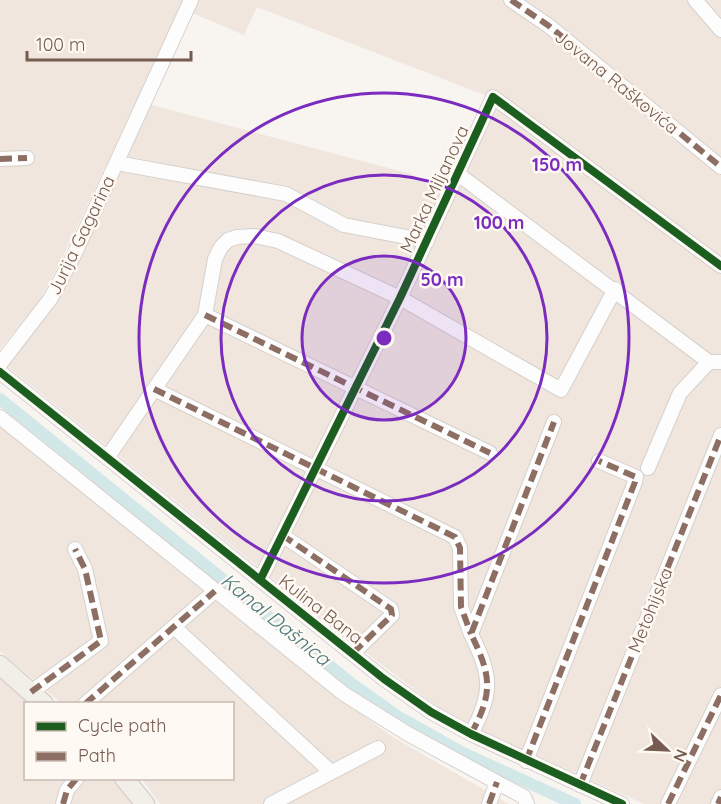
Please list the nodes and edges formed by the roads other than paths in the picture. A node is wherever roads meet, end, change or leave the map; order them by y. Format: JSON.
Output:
{"nodes":[{"id":1,"x":191,"y":0,"type":"edge"},
{"id":2,"x":511,"y":0,"type":"edge"},
{"id":3,"x":695,"y":0,"type":"edge"},
{"id":4,"x":721,"y":30,"type":"edge"},
{"id":5,"x":27,"y":158,"type":"dead end"},
{"id":6,"x":0,"y":159,"type":"edge"},
{"id":7,"x":117,"y":162,"type":"junction"},
{"id":8,"x":721,"y":166,"type":"edge"},
{"id":9,"x":458,"y":174,"type":"junction"},
{"id":10,"x":311,"y":208,"type":"joint"},
{"id":11,"x":427,"y":241,"type":"junction"},
{"id":12,"x":721,"y":266,"type":"edge"},
{"id":13,"x":615,"y":289,"type":"junction"},
{"id":14,"x":400,"y":298,"type":"junction"},
{"id":15,"x":205,"y":315,"type":"junction"},
{"id":16,"x":715,"y":362,"type":"edge"},
{"id":17,"x":0,"y":364,"type":"edge"},
{"id":18,"x":0,"y":372,"type":"edge"},
{"id":19,"x":356,"y":387,"type":"junction"},
{"id":20,"x":154,"y":389,"type":"junction"},
{"id":21,"x":0,"y":417,"type":"edge"},
{"id":22,"x":554,"y":422,"type":"dead end"},
{"id":23,"x":721,"y":435,"type":"edge"},
{"id":24,"x":490,"y":453,"type":"dead end"},
{"id":25,"x":107,"y":458,"type":"junction"},
{"id":26,"x":599,"y":461,"type":"dead end"},
{"id":27,"x":316,"y":467,"type":"junction"},
{"id":28,"x":648,"y":468,"type":"dead end"},
{"id":29,"x":282,"y":535,"type":"junction"},
{"id":30,"x":75,"y":549,"type":"dead end"},
{"id":31,"x":260,"y":580,"type":"junction"},
{"id":32,"x":216,"y":591,"type":"junction"},
{"id":33,"x":174,"y":627,"type":"junction"},
{"id":34,"x":471,"y":634,"type":"junction"},
{"id":35,"x":353,"y":653,"type":"junction"},
{"id":36,"x":0,"y":665,"type":"edge"},
{"id":37,"x":721,"y":695,"type":"edge"},
{"id":38,"x":38,"y":698,"type":"edge"},
{"id":39,"x":87,"y":702,"type":"edge"},
{"id":40,"x":471,"y":734,"type":"junction"},
{"id":41,"x":378,"y":748,"type":"dead end"},
{"id":42,"x":526,"y":761,"type":"junction"},
{"id":43,"x":332,"y":772,"type":"junction"},
{"id":44,"x":75,"y":780,"type":"edge"},
{"id":45,"x":126,"y":780,"type":"edge"},
{"id":46,"x":497,"y":782,"type":"junction"},
{"id":47,"x":580,"y":785,"type":"junction"},
{"id":48,"x":721,"y":797,"type":"edge"},
{"id":49,"x":63,"y":804,"type":"edge"},
{"id":50,"x":145,"y":804,"type":"edge"},
{"id":51,"x":271,"y":804,"type":"edge"},
{"id":52,"x":489,"y":804,"type":"edge"},
{"id":53,"x":527,"y":804,"type":"edge"},
{"id":54,"x":622,"y":804,"type":"edge"},
{"id":55,"x":668,"y":804,"type":"edge"},
{"id":56,"x":718,"y":804,"type":"edge"}],
"edges":[{"from":1,"to":7,"type":"street","name":"Jurija Gagarina"},
{"from":2,"to":8,"type":"street","name":"Jovana Raškovića"},
{"from":3,"to":4,"type":"street"},
{"from":5,"to":6,"type":"street"},
{"from":7,"to":10,"type":"street","name":"Jurija Gagarina"},
{"from":7,"to":17,"type":"street","name":"Jurija Gagarina"},
{"from":9,"to":11,"type":"street","name":"Marka Miljanova"},
{"from":9,"to":12,"type":"street","name":"Marka Miljanova"},
{"from":9,"to":13,"type":"street","name":"Marka Miljanova"},
{"from":10,"to":11,"type":"street","name":"Marka Miljanova"},
{"from":11,"to":14,"type":"street","name":"Marka Miljanova"},
{"from":13,"to":14,"type":"street"},
{"from":13,"to":16,"type":"street","name":"Marka Miljanova"},
{"from":14,"to":15,"type":"street"},
{"from":14,"to":19,"type":"street","name":"Marka Miljanova"},
{"from":15,"to":19,"type":"street"},
{"from":15,"to":20,"type":"street"},
{"from":16,"to":28,"type":"street"},
{"from":18,"to":25,"type":"street","name":"Kulina Bana"},
{"from":19,"to":24,"type":"street"},
{"from":19,"to":27,"type":"street","name":"Marka Miljanova"},
{"from":20,"to":25,"type":"street"},
{"from":20,"to":27,"type":"street"},
{"from":21,"to":32,"type":"street"},
{"from":22,"to":34,"type":"street"},
{"from":23,"to":47,"type":"street","name":"Metohijska"},
{"from":25,"to":31,"type":"street","name":"Kulina Bana"},
{"from":26,"to":42,"type":"street"},
{"from":27,"to":29,"type":"street","name":"Marka Miljanova"},
{"from":27,"to":34,"type":"street"},
{"from":29,"to":31,"type":"street","name":"Marka Miljanova"},
{"from":29,"to":35,"type":"street"},
{"from":30,"to":38,"type":"street"},
{"from":31,"to":35,"type":"street","name":"Kulina Bana"},
{"from":32,"to":33,"type":"street"},
{"from":32,"to":46,"type":"street"},
{"from":33,"to":39,"type":"street"},
{"from":33,"to":43,"type":"street"},
{"from":34,"to":40,"type":"street"},
{"from":35,"to":40,"type":"street","name":"Kulina Bana"},
{"from":36,"to":38,"type":"main road"},
{"from":37,"to":55,"type":"street"},
{"from":40,"to":42,"type":"street","name":"Kulina Bana"},
{"from":41,"to":43,"type":"street"},
{"from":42,"to":47,"type":"street","name":"Kulina Bana"},
{"from":43,"to":51,"type":"street"},
{"from":44,"to":49,"type":"street"},
{"from":45,"to":50,"type":"main road"},
{"from":46,"to":52,"type":"street"},
{"from":46,"to":53,"type":"street"},
{"from":47,"to":54,"type":"street","name":"Kulina Bana"},
{"from":48,"to":56,"type":"street"}]}
